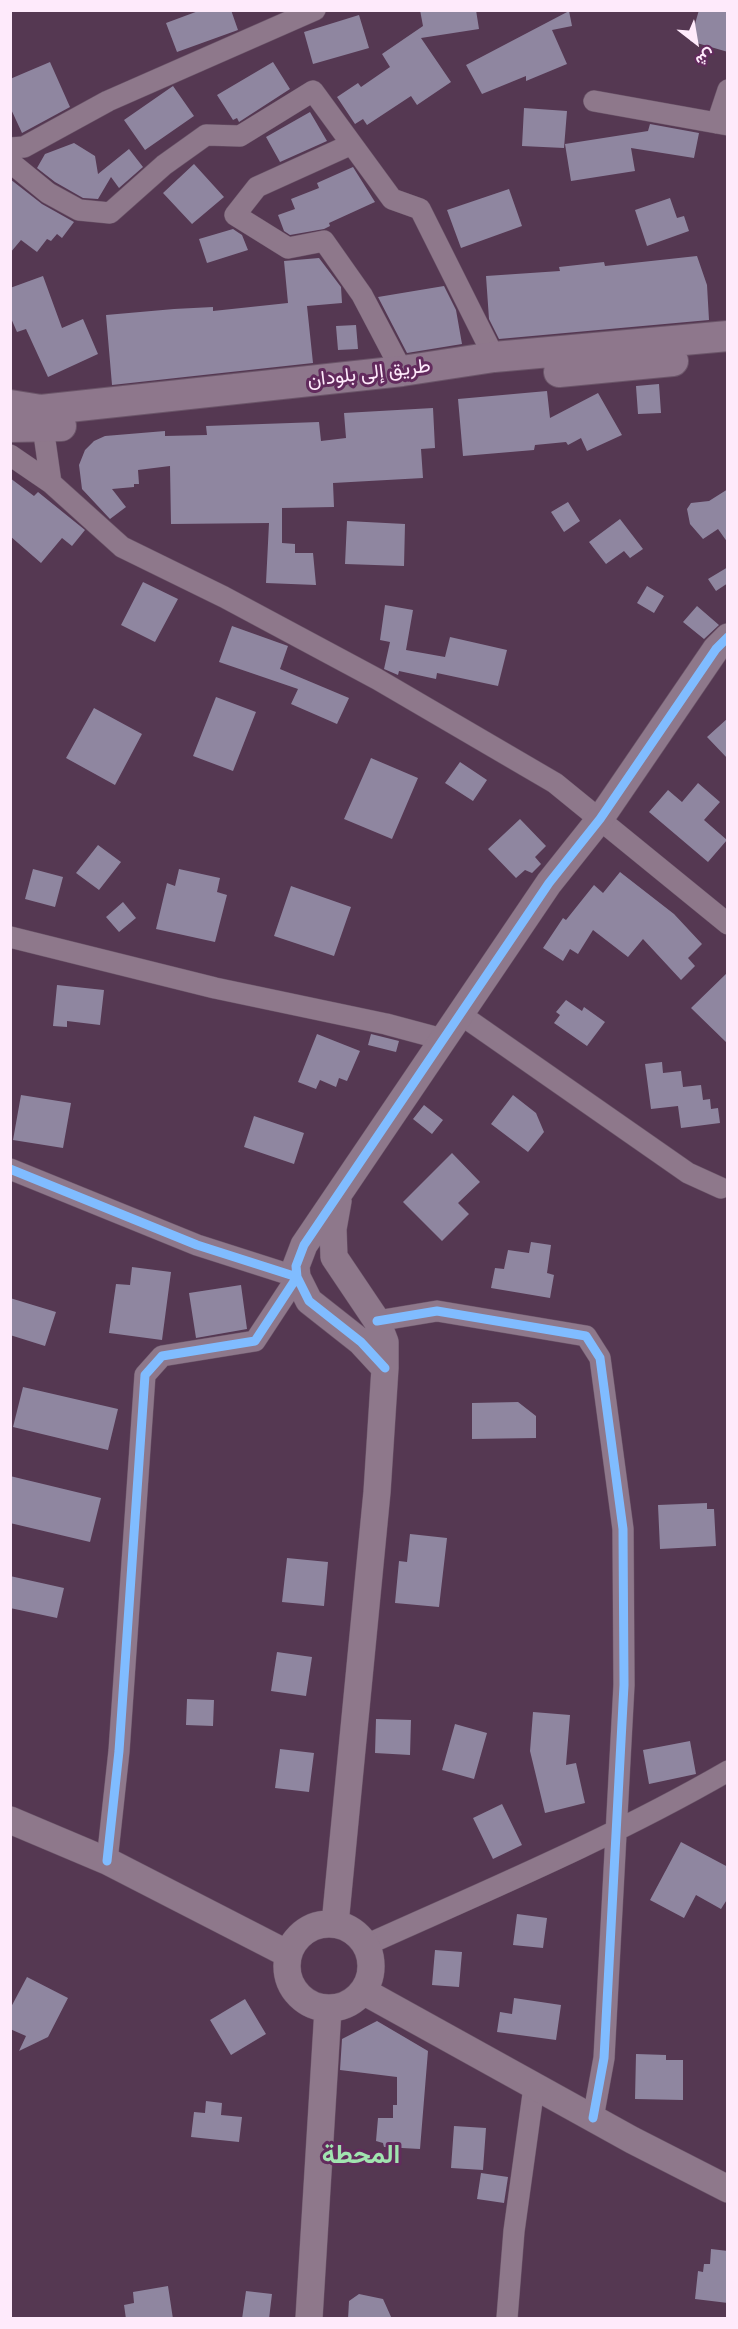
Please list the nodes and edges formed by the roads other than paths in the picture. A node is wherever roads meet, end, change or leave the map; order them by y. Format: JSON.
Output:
{"nodes":[{"id":1,"x":315,"y":10,"type":"edge"},
{"id":2,"x":728,"y":90,"type":"edge"},
{"id":3,"x":594,"y":101,"type":"dead end"},
{"id":4,"x":722,"y":124,"type":"edge"},
{"id":5,"x":352,"y":144,"type":"junction"},
{"id":6,"x":10,"y":148,"type":"edge"},
{"id":7,"x":10,"y":162,"type":"edge"},
{"id":8,"x":728,"y":336,"type":"edge"},
{"id":9,"x":728,"y":355,"type":"edge"},
{"id":10,"x":494,"y":357,"type":"junction"},
{"id":11,"x":402,"y":371,"type":"junction"},
{"id":12,"x":10,"y":405,"type":"edge"},
{"id":13,"x":43,"y":419,"type":"junction"},
{"id":14,"x":10,"y":427,"type":"edge"},
{"id":15,"x":10,"y":455,"type":"edge"},
{"id":16,"x":51,"y":483,"type":"junction"},
{"id":17,"x":728,"y":637,"type":"edge"},
{"id":18,"x":600,"y":819,"type":"junction"},
{"id":19,"x":728,"y":924,"type":"edge"},
{"id":20,"x":10,"y":937,"type":"edge"},
{"id":21,"x":460,"y":1014,"type":"junction"},
{"id":22,"x":442,"y":1039,"type":"junction"},
{"id":23,"x":10,"y":1169,"type":"edge"},
{"id":24,"x":721,"y":1188,"type":"dead end"},
{"id":25,"x":339,"y":1196,"type":"junction"},
{"id":26,"x":297,"y":1277,"type":"junction"},
{"id":27,"x":377,"y":1321,"type":"junction"},
{"id":28,"x":385,"y":1368,"type":"junction"},
{"id":29,"x":728,"y":1771,"type":"edge"},
{"id":30,"x":10,"y":1820,"type":"edge"},
{"id":31,"x":617,"y":1828,"type":"junction"},
{"id":32,"x":107,"y":1861,"type":"junction"},
{"id":33,"x":335,"y":1924,"type":"junction"},
{"id":34,"x":366,"y":1945,"type":"junction"},
{"id":35,"x":288,"y":1954,"type":"junction"},
{"id":36,"x":363,"y":1991,"type":"junction"},
{"id":37,"x":328,"y":2009,"type":"junction"},
{"id":38,"x":534,"y":2086,"type":"junction"},
{"id":39,"x":593,"y":2118,"type":"junction"},
{"id":40,"x":728,"y":2189,"type":"edge"},
{"id":41,"x":309,"y":2319,"type":"edge"},
{"id":42,"x":507,"y":2319,"type":"edge"}],
"edges":[{"from":1,"to":6,"type":"street"},
{"from":2,"to":4,"type":"street"},
{"from":3,"to":4,"type":"street"},
{"from":5,"to":7,"type":"street"},
{"from":5,"to":10,"type":"street"},
{"from":5,"to":11,"type":"street"},
{"from":8,"to":10,"type":"main road","name":"طريق إلى بلودان"},
{"from":9,"to":13,"type":"main road"},
{"from":10,"to":11,"type":"main road","name":"طريق إلى بلودان"},
{"from":11,"to":13,"type":"main road","name":"طريق إلى بلودان"},
{"from":12,"to":13,"type":"main road","name":"طريق إلى بلودان"},
{"from":13,"to":14,"type":"main road"},
{"from":13,"to":16,"type":"street"},
{"from":15,"to":16,"type":"street"},
{"from":16,"to":18,"type":"street"},
{"from":17,"to":18,"type":"street"},
{"from":18,"to":19,"type":"street"},
{"from":18,"to":21,"type":"street"},
{"from":20,"to":22,"type":"street"},
{"from":21,"to":22,"type":"street"},
{"from":21,"to":24,"type":"street"},
{"from":22,"to":25,"type":"street"},
{"from":23,"to":26,"type":"street"},
{"from":25,"to":26,"type":"street"},
{"from":25,"to":27,"type":"street"},
{"from":26,"to":28,"type":"street"},
{"from":26,"to":32,"type":"street"},
{"from":27,"to":28,"type":"street"},
{"from":27,"to":31,"type":"street"},
{"from":28,"to":33,"type":"street"},
{"from":29,"to":31,"type":"street"},
{"from":30,"to":32,"type":"street"},
{"from":31,"to":34,"type":"street"},
{"from":31,"to":39,"type":"street"},
{"from":32,"to":35,"type":"street"},
{"from":33,"to":34,"type":"street"},
{"from":33,"to":35,"type":"street"},
{"from":34,"to":36,"type":"street"},
{"from":35,"to":37,"type":"street"},
{"from":36,"to":37,"type":"street"},
{"from":36,"to":38,"type":"street"},
{"from":37,"to":41,"type":"street"},
{"from":38,"to":39,"type":"street"},
{"from":38,"to":42,"type":"street"},
{"from":39,"to":40,"type":"street"}]}
